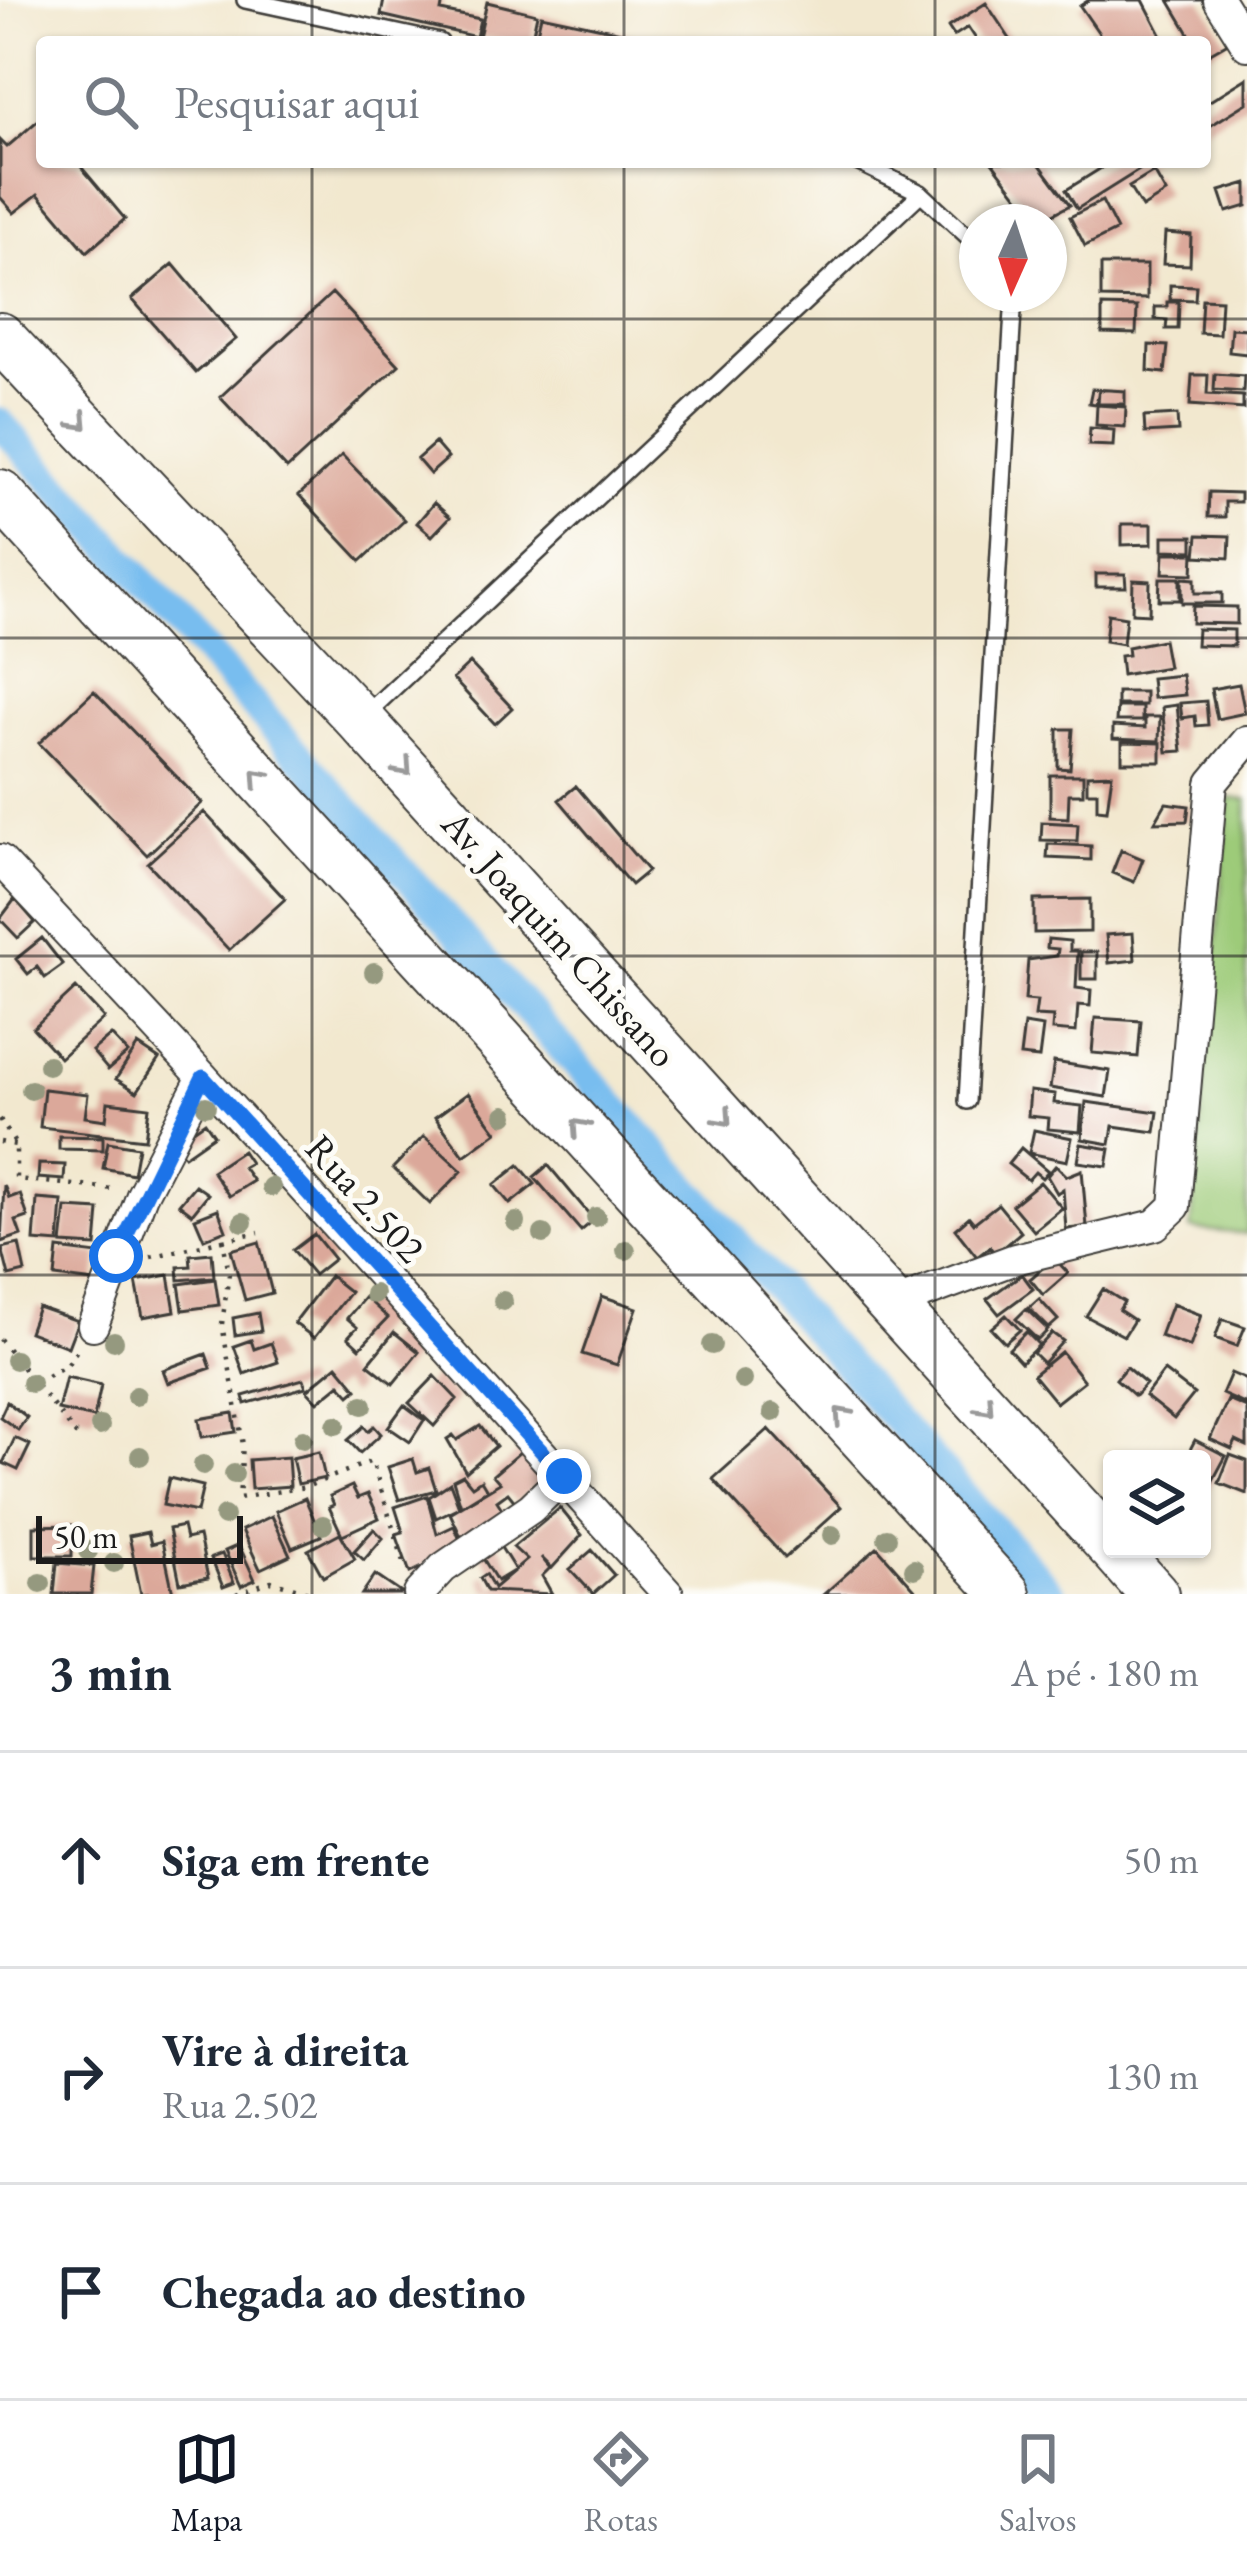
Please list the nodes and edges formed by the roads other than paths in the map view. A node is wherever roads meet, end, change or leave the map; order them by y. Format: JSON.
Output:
{"nodes":[{"id":1,"x":244,"y":0,"type":"edge"},
{"id":2,"x":1219,"y":0,"type":"edge"},
{"id":3,"x":412,"y":36,"type":"edge"},
{"id":4,"x":1247,"y":44,"type":"edge"},
{"id":5,"x":869,"y":168,"type":"edge"},
{"id":6,"x":921,"y":193,"type":"junction"},
{"id":7,"x":959,"y":228,"type":"edge"},
{"id":8,"x":1013,"y":312,"type":"edge"},
{"id":9,"x":0,"y":337,"type":"edge"},
{"id":10,"x":0,"y":494,"type":"edge"},
{"id":11,"x":361,"y":719,"type":"junction"},
{"id":12,"x":1247,"y":740,"type":"edge"},
{"id":13,"x":0,"y":860,"type":"edge"},
{"id":14,"x":203,"y":1077,"type":"junction"},
{"id":15,"x":967,"y":1101,"type":"dead end"},
{"id":16,"x":894,"y":1304,"type":"junction"},
{"id":17,"x":93,"y":1325,"type":"dead end"},
{"id":18,"x":564,"y":1476,"type":"junction"},
{"id":19,"x":1103,"y":1537,"type":"edge"},
{"id":20,"x":1122,"y":1558,"type":"edge"},
{"id":21,"x":421,"y":1590,"type":"edge"},
{"id":22,"x":668,"y":1594,"type":"edge"},
{"id":23,"x":1006,"y":1594,"type":"edge"},
{"id":24,"x":1154,"y":1594,"type":"edge"}],
"edges":[{"from":1,"to":3,"type":"lane"},
{"from":2,"to":4,"type":"street"},
{"from":5,"to":6,"type":"lane"},
{"from":6,"to":7,"type":"lane"},
{"from":6,"to":11,"type":"lane"},
{"from":8,"to":15,"type":"lane"},
{"from":9,"to":11,"type":"main road","name":"Av. Joaquim Chissano","one_way":true},
{"from":23,"to":10,"type":"main road","one_way":true},
{"from":11,"to":16,"type":"main road","name":"Av. Joaquim Chissano","one_way":true},
{"from":12,"to":16,"type":"street"},
{"from":13,"to":14,"type":"street","name":"Rua 2.502"},
{"from":14,"to":17,"type":"street"},
{"from":14,"to":18,"type":"street","name":"Rua 2.502"},
{"from":16,"to":19,"type":"main road","name":"Av. Joaquim Chissano","one_way":true},
{"from":18,"to":21,"type":"street"},
{"from":18,"to":22,"type":"street","name":"Rua 2.502"},
{"from":20,"to":24,"type":"main road","name":"Av. Joaquim Chissano"}]}
